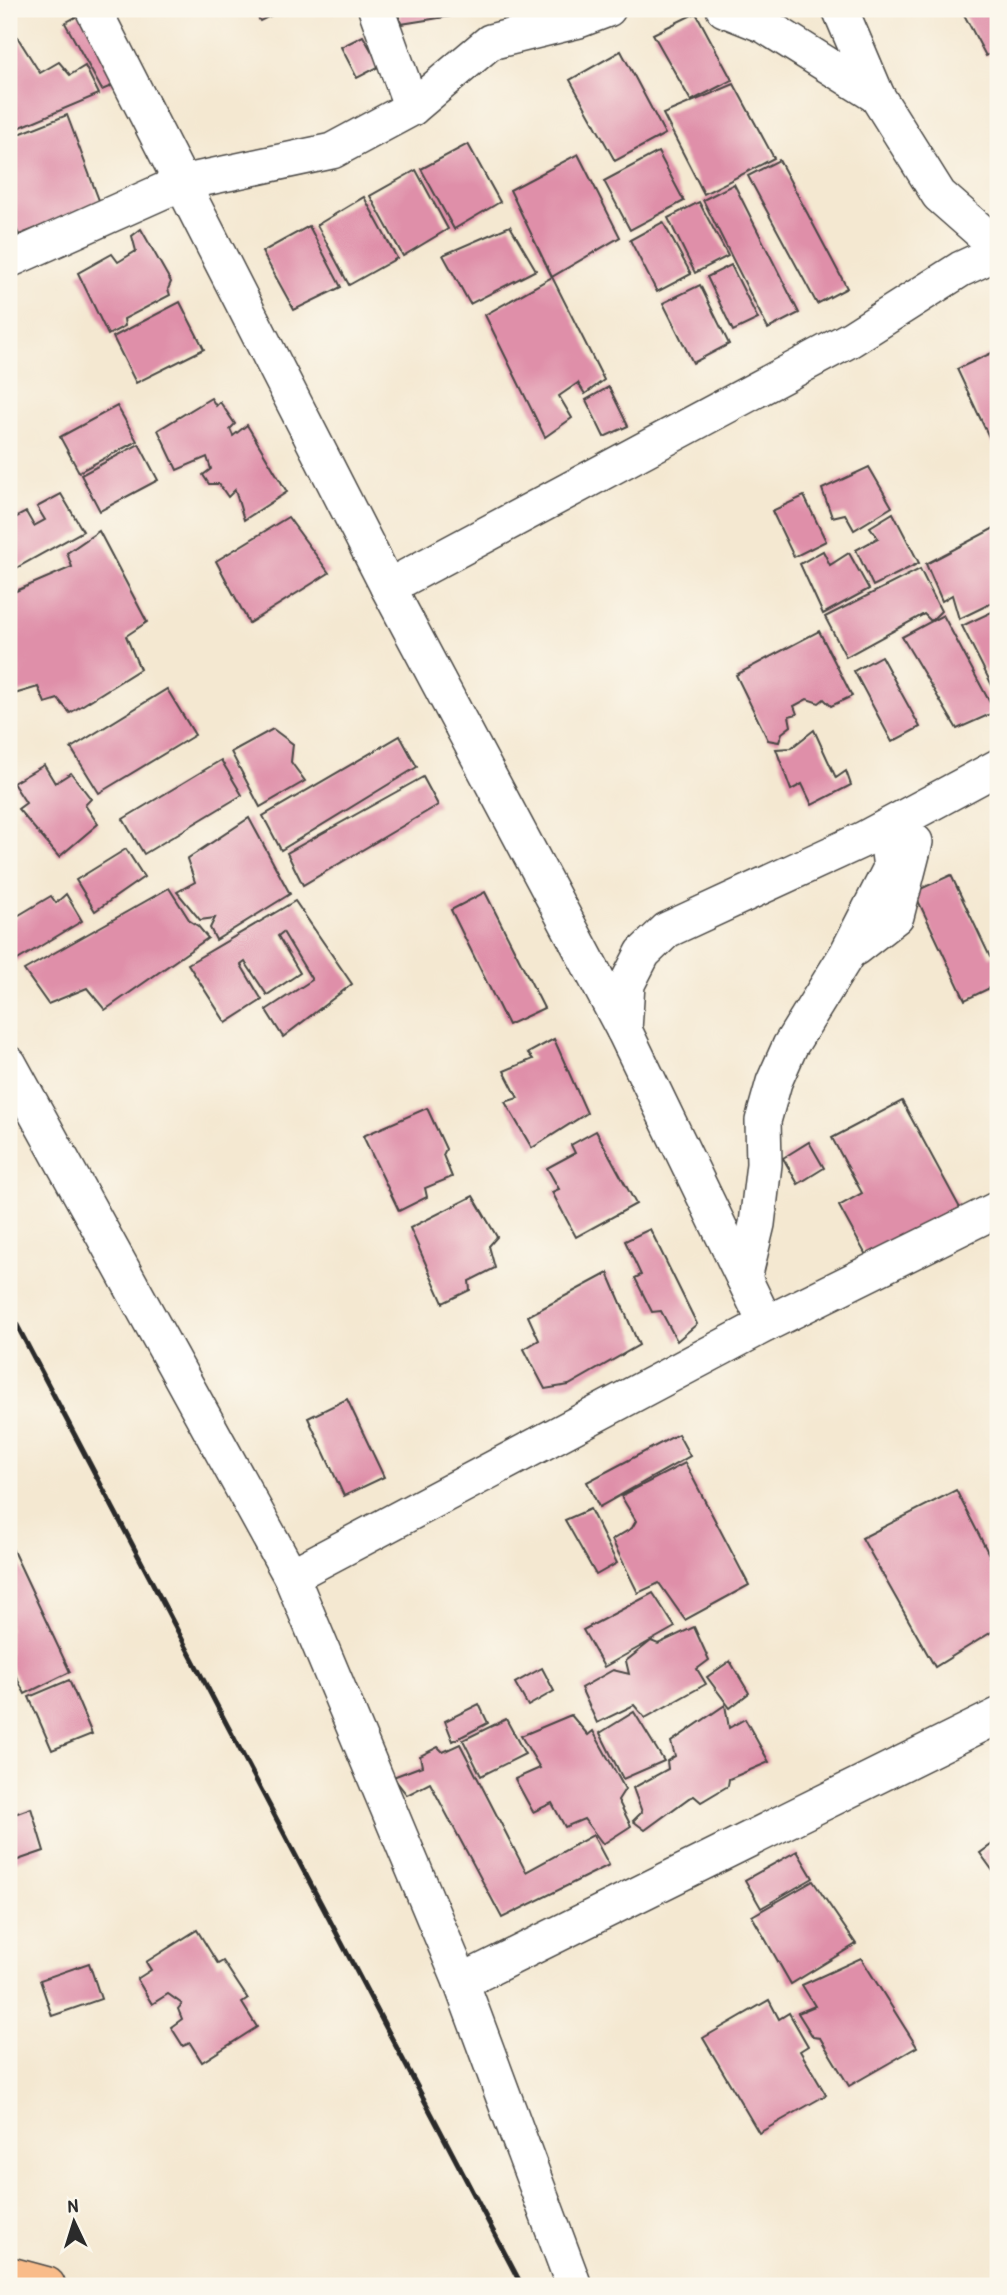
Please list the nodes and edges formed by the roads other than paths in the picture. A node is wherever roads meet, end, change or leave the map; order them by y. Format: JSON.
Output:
{"nodes":[{"id":1,"x":93,"y":9,"type":"edge"},
{"id":2,"x":376,"y":9,"type":"edge"},
{"id":3,"x":608,"y":9,"type":"edge"},
{"id":4,"x":724,"y":9,"type":"edge"},
{"id":5,"x":840,"y":9,"type":"edge"},
{"id":6,"x":877,"y":96,"type":"junction"},
{"id":7,"x":412,"y":107,"type":"junction"},
{"id":8,"x":181,"y":183,"type":"junction"},
{"id":9,"x":998,"y":249,"type":"edge"},
{"id":10,"x":9,"y":260,"type":"edge"},
{"id":11,"x":961,"y":269,"type":"junction"},
{"id":12,"x":998,"y":284,"type":"edge"},
{"id":13,"x":388,"y":587,"type":"junction"},
{"id":14,"x":998,"y":767,"type":"edge"},
{"id":15,"x":901,"y":835,"type":"junction"},
{"id":16,"x":624,"y":1030,"type":"junction"},
{"id":17,"x":9,"y":1064,"type":"edge"},
{"id":18,"x":998,"y":1209,"type":"edge"},
{"id":19,"x":744,"y":1278,"type":"junction"},
{"id":20,"x":766,"y":1324,"type":"junction"},
{"id":21,"x":291,"y":1576,"type":"junction"},
{"id":22,"x":998,"y":1716,"type":"edge"},
{"id":23,"x":461,"y":1982,"type":"junction"},
{"id":24,"x":9,"y":2276,"type":"edge"},
{"id":25,"x":47,"y":2286,"type":"edge"},
{"id":26,"x":575,"y":2286,"type":"edge"}],
"edges":[{"from":1,"to":8,"type":"street"},
{"from":2,"to":7,"type":"street"},
{"from":3,"to":7,"type":"street"},
{"from":4,"to":6,"type":"street"},
{"from":5,"to":6,"type":"street"},
{"from":6,"to":9,"type":"street"},
{"from":7,"to":8,"type":"street"},
{"from":8,"to":10,"type":"street"},
{"from":8,"to":13,"type":"street"},
{"from":9,"to":11,"type":"street"},
{"from":11,"to":12,"type":"street"},
{"from":11,"to":13,"type":"street"},
{"from":13,"to":16,"type":"street"},
{"from":14,"to":15,"type":"street"},
{"from":15,"to":16,"type":"street"},
{"from":15,"to":19,"type":"street"},
{"from":16,"to":19,"type":"street"},
{"from":17,"to":21,"type":"street"},
{"from":18,"to":20,"type":"street"},
{"from":19,"to":20,"type":"street"},
{"from":20,"to":21,"type":"street"},
{"from":21,"to":23,"type":"street"},
{"from":22,"to":23,"type":"street"},
{"from":23,"to":26,"type":"street"},
{"from":24,"to":25,"type":"highway"}]}
